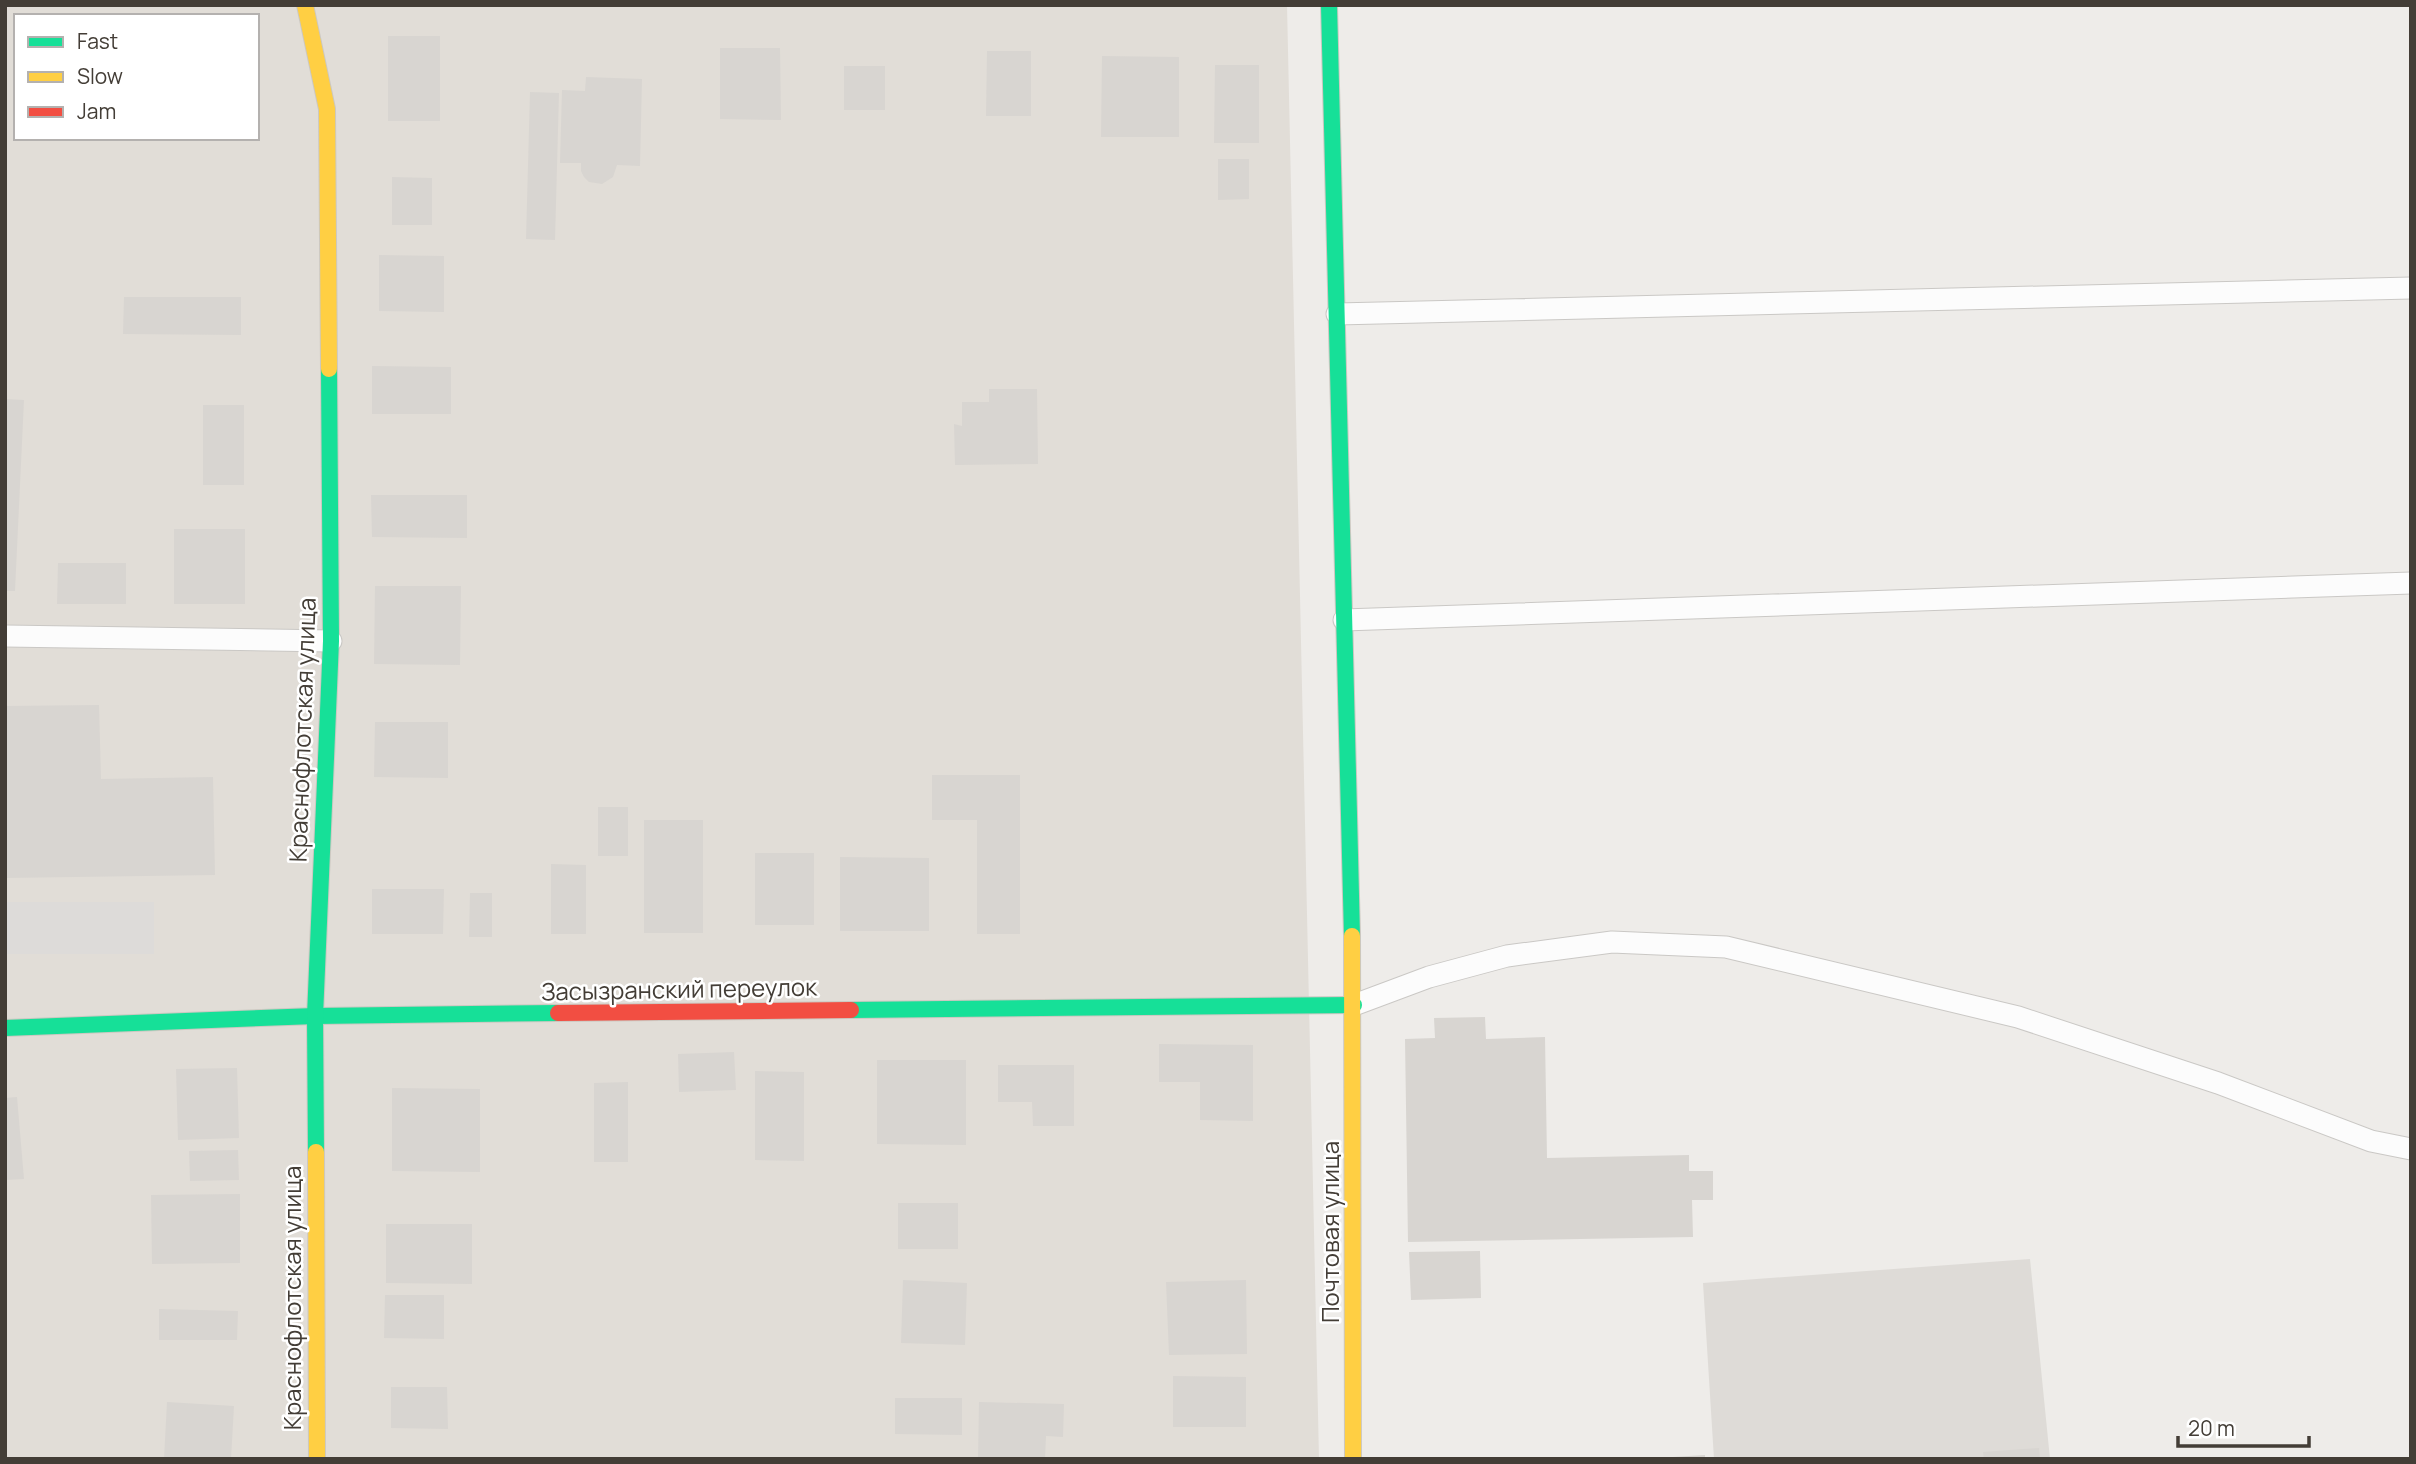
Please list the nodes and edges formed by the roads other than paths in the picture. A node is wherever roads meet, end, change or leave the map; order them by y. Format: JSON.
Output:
{"nodes":[{"id":1,"x":305,"y":5,"type":"edge"},
{"id":2,"x":1329,"y":5,"type":"edge"},
{"id":3,"x":2411,"y":288,"type":"edge"},
{"id":4,"x":1337,"y":314,"type":"junction"},
{"id":5,"x":2411,"y":583,"type":"edge"},
{"id":6,"x":1344,"y":620,"type":"junction"},
{"id":7,"x":5,"y":636,"type":"edge"},
{"id":8,"x":331,"y":641,"type":"junction"},
{"id":9,"x":1354,"y":1005,"type":"junction"},
{"id":10,"x":315,"y":1016,"type":"junction"},
{"id":11,"x":5,"y":1028,"type":"edge"},
{"id":12,"x":2411,"y":1149,"type":"edge"},
{"id":13,"x":317,"y":1459,"type":"edge"},
{"id":14,"x":1353,"y":1459,"type":"edge"}],
"edges":[{"from":1,"to":8,"type":"street","name":"Краснофлотская улица"},
{"from":2,"to":4,"type":"street","name":"Почтовая улица"},
{"from":3,"to":4,"type":"lane"},
{"from":4,"to":6,"type":"street","name":"Почтовая улица"},
{"from":5,"to":6,"type":"lane"},
{"from":6,"to":9,"type":"street","name":"Почтовая улица"},
{"from":7,"to":8,"type":"lane"},
{"from":8,"to":10,"type":"street","name":"Краснофлотская улица"},
{"from":9,"to":10,"type":"street","name":"Засызранский переулок"},
{"from":9,"to":12,"type":"lane"},
{"from":9,"to":14,"type":"street","name":"Почтовая улица"},
{"from":10,"to":11,"type":"street","name":"Засызранский переулок"},
{"from":10,"to":13,"type":"street","name":"Краснофлотская улица"}]}
